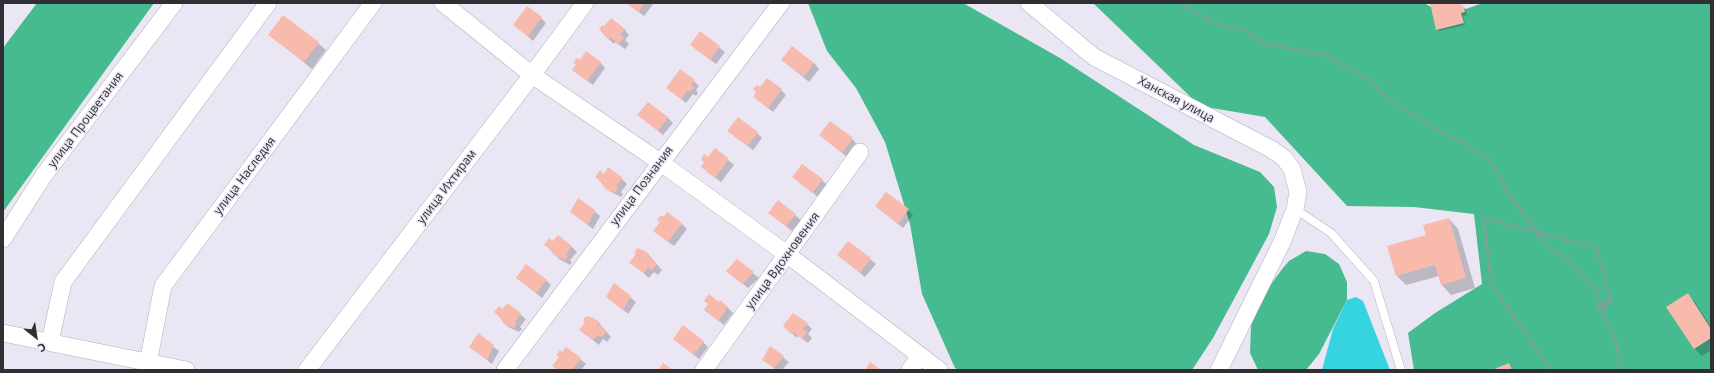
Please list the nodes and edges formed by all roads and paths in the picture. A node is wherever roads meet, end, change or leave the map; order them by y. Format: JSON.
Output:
{"nodes":[{"id":1,"x":174,"y":3,"type":"edge"},
{"id":2,"x":268,"y":3,"type":"edge"},
{"id":3,"x":373,"y":3,"type":"edge"},
{"id":4,"x":443,"y":3,"type":"edge"},
{"id":5,"x":585,"y":3,"type":"edge"},
{"id":6,"x":781,"y":3,"type":"edge"},
{"id":7,"x":1029,"y":3,"type":"edge"},
{"id":8,"x":1180,"y":3,"type":"edge"},
{"id":9,"x":532,"y":75,"type":"junction"},
{"id":10,"x":860,"y":152,"type":"dead end"},
{"id":11,"x":660,"y":162,"type":"junction"},
{"id":12,"x":1296,"y":209,"type":"junction"},
{"id":13,"x":3,"y":240,"type":"edge"},
{"id":14,"x":788,"y":255,"type":"junction"},
{"id":15,"x":1610,"y":301,"type":"junction"},
{"id":16,"x":3,"y":333,"type":"edge"},
{"id":17,"x":50,"y":342,"type":"junction"},
{"id":18,"x":920,"y":356,"type":"junction"},
{"id":19,"x":148,"y":363,"type":"junction"},
{"id":20,"x":186,"y":370,"type":"edge"},
{"id":21,"x":307,"y":370,"type":"edge"},
{"id":22,"x":505,"y":370,"type":"edge"},
{"id":23,"x":704,"y":370,"type":"edge"},
{"id":24,"x":910,"y":370,"type":"edge"},
{"id":25,"x":939,"y":370,"type":"edge"},
{"id":26,"x":1219,"y":370,"type":"edge"},
{"id":27,"x":1401,"y":370,"type":"edge"},
{"id":28,"x":1550,"y":370,"type":"edge"},
{"id":29,"x":1620,"y":370,"type":"edge"}],
"edges":[{"from":1,"to":13,"type":"street","name":"улица Процветания"},
{"from":2,"to":17,"type":"street"},
{"from":3,"to":19,"type":"street","name":"улица Наследия"},
{"from":4,"to":9,"type":"street"},
{"from":5,"to":9,"type":"street","name":"улица Ихтирам"},
{"from":6,"to":11,"type":"street","name":"улица Познания"},
{"from":7,"to":12,"type":"street","name":"Ханская улица"},
{"from":8,"to":15,"type":"path"},
{"from":9,"to":11,"type":"street"},
{"from":9,"to":21,"type":"street","name":"улица Ихтирам"},
{"from":10,"to":14,"type":"street","name":"улица Вдохновения"},
{"from":11,"to":14,"type":"street"},
{"from":11,"to":22,"type":"street","name":"улица Познания"},
{"from":12,"to":26,"type":"street","name":"Ханская улица"},
{"from":12,"to":27,"type":"lane"},
{"from":14,"to":18,"type":"street"},
{"from":14,"to":23,"type":"street","name":"улица Вдохновения"},
{"from":15,"to":28,"type":"path"},
{"from":15,"to":29,"type":"path"},
{"from":16,"to":17,"type":"street"},
{"from":17,"to":19,"type":"street"},
{"from":18,"to":24,"type":"street"},
{"from":18,"to":25,"type":"street"},
{"from":19,"to":20,"type":"street"}]}
